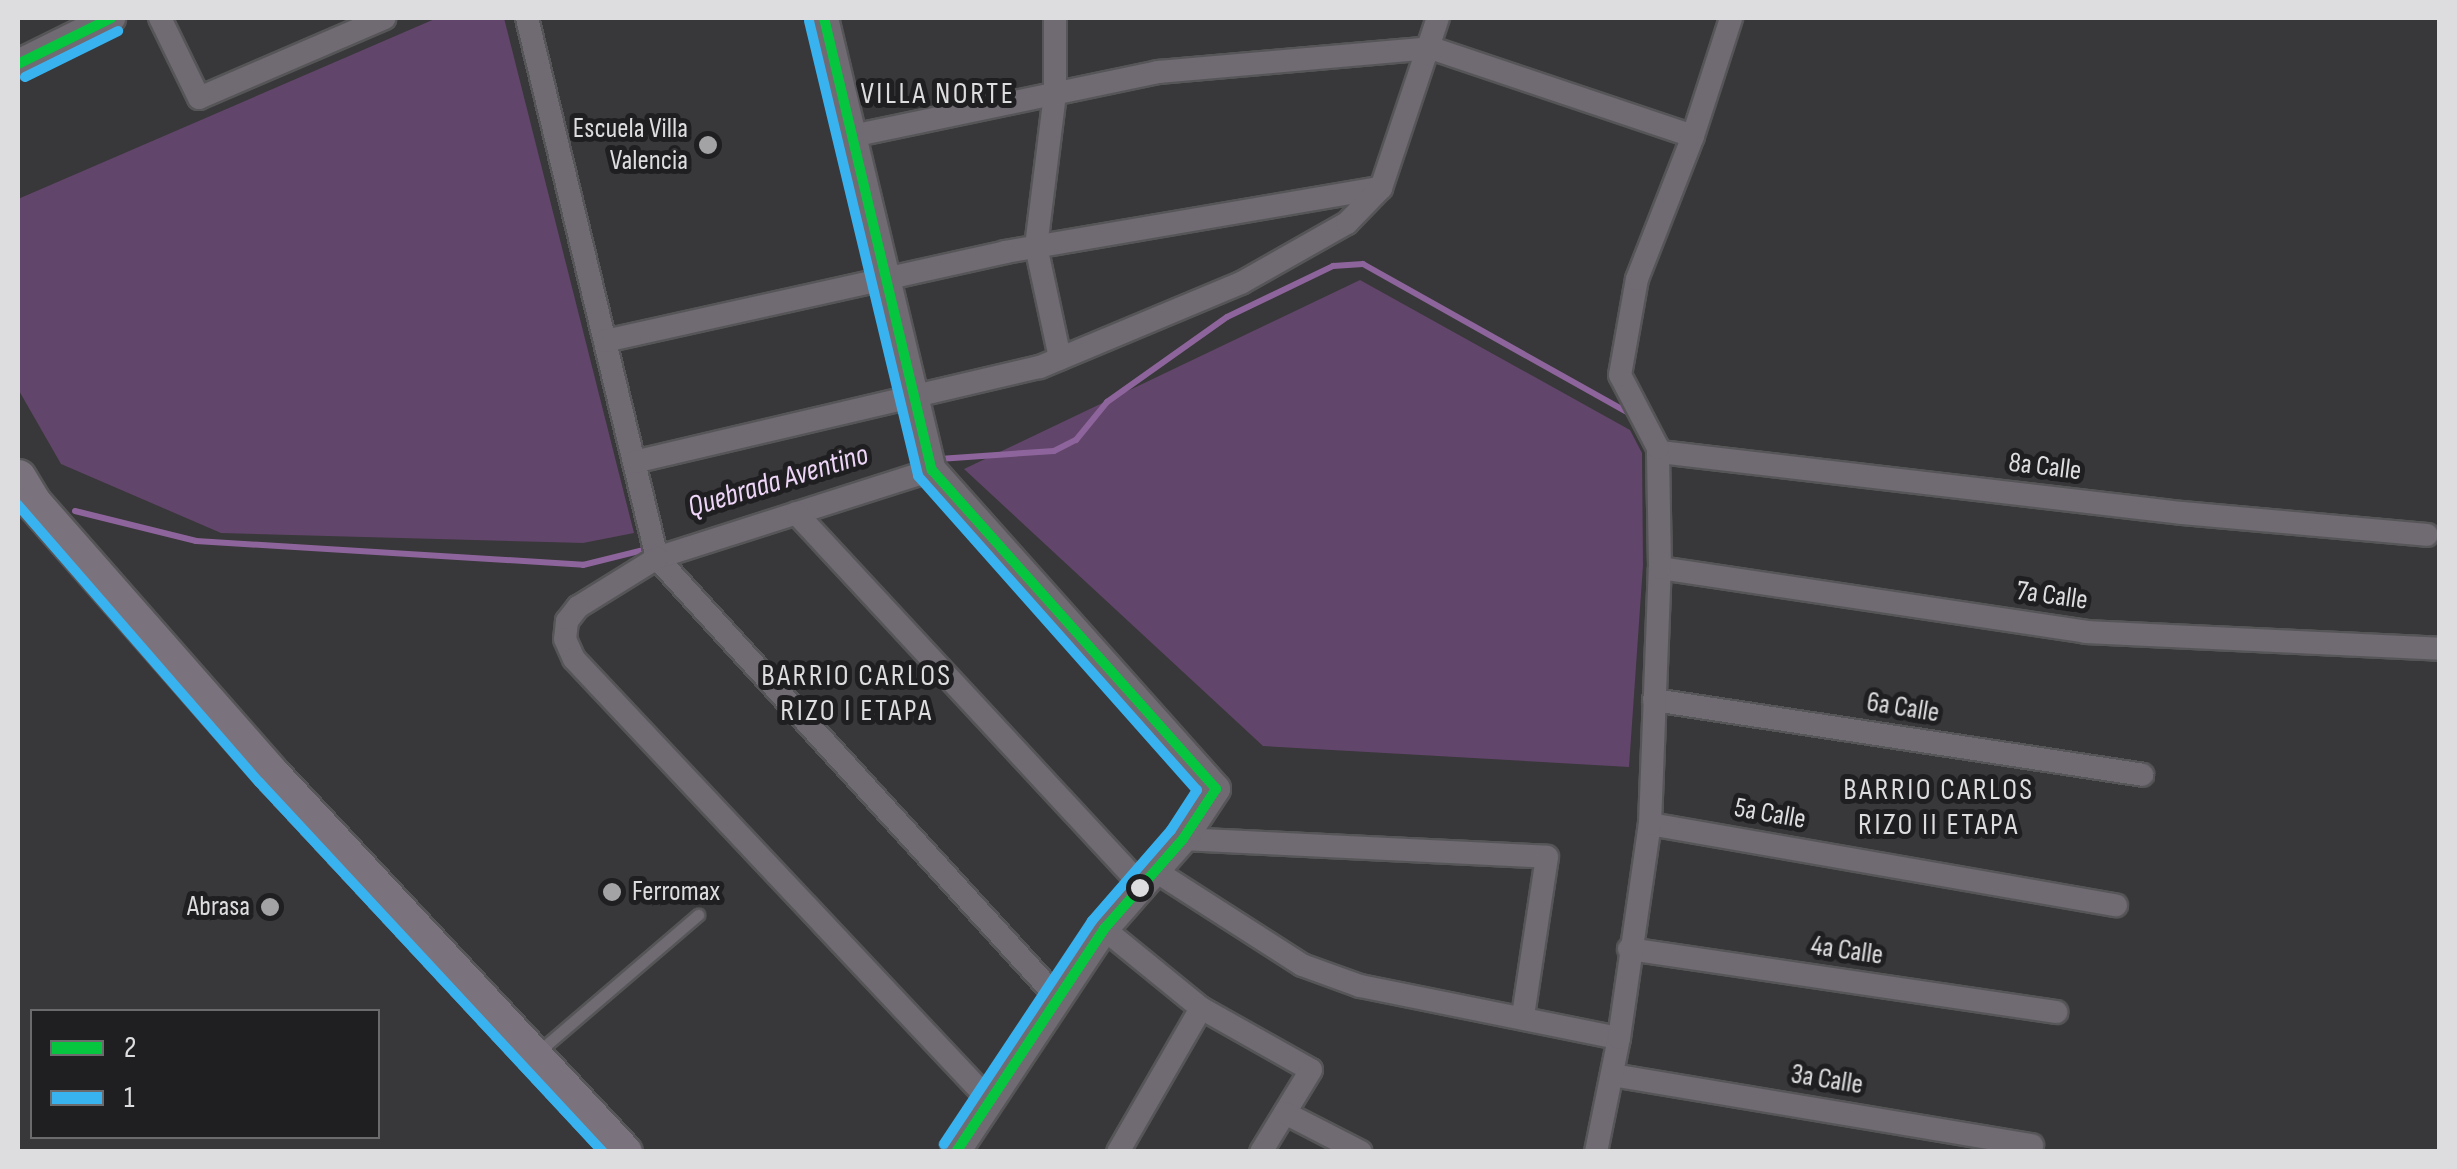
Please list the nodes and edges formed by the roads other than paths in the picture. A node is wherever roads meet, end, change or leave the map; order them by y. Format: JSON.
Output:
{"nodes":[{"id":1,"x":110,"y":18,"type":"edge"},
{"id":2,"x":160,"y":18,"type":"edge"},
{"id":3,"x":385,"y":18,"type":"edge"},
{"id":4,"x":527,"y":18,"type":"edge"},
{"id":5,"x":824,"y":18,"type":"edge"},
{"id":6,"x":1055,"y":18,"type":"edge"},
{"id":7,"x":1438,"y":18,"type":"edge"},
{"id":8,"x":1731,"y":18,"type":"edge"},
{"id":9,"x":1426,"y":49,"type":"junction"},
{"id":10,"x":18,"y":64,"type":"edge"},
{"id":11,"x":1055,"y":94,"type":"junction"},
{"id":12,"x":852,"y":136,"type":"junction"},
{"id":13,"x":1693,"y":136,"type":"junction"},
{"id":14,"x":1382,"y":188,"type":"junction"},
{"id":15,"x":1036,"y":246,"type":"junction"},
{"id":16,"x":884,"y":279,"type":"junction"},
{"id":17,"x":605,"y":341,"type":"junction"},
{"id":18,"x":1060,"y":358,"type":"junction"},
{"id":19,"x":912,"y":397,"type":"junction"},
{"id":20,"x":1658,"y":448,"type":"junction"},
{"id":21,"x":634,"y":462,"type":"junction"},
{"id":22,"x":932,"y":470,"type":"junction"},
{"id":23,"x":18,"y":477,"type":"edge"},
{"id":24,"x":796,"y":513,"type":"junction"},
{"id":25,"x":2427,"y":535,"type":"dead end"},
{"id":26,"x":657,"y":558,"type":"junction"},
{"id":27,"x":1660,"y":568,"type":"junction"},
{"id":28,"x":2440,"y":649,"type":"edge"},
{"id":29,"x":1654,"y":700,"type":"junction"},
{"id":30,"x":2142,"y":776,"type":"dead end"},
{"id":31,"x":1650,"y":824,"type":"junction"},
{"id":32,"x":1183,"y":839,"type":"junction"},
{"id":33,"x":1147,"y":877,"type":"junction"},
{"id":34,"x":2116,"y":904,"type":"dead end"},
{"id":35,"x":698,"y":915,"type":"dead end"},
{"id":36,"x":1104,"y":929,"type":"junction"},
{"id":37,"x":1629,"y":949,"type":"junction"},
{"id":38,"x":1056,"y":996,"type":"junction"},
{"id":39,"x":1201,"y":1008,"type":"junction"},
{"id":40,"x":2056,"y":1012,"type":"dead end"},
{"id":41,"x":1523,"y":1016,"type":"junction"},
{"id":42,"x":1618,"y":1038,"type":"junction"},
{"id":43,"x":534,"y":1055,"type":"junction"},
{"id":44,"x":1612,"y":1075,"type":"junction"},
{"id":45,"x":988,"y":1100,"type":"junction"},
{"id":46,"x":1285,"y":1113,"type":"junction"},
{"id":47,"x":2032,"y":1144,"type":"dead end"},
{"id":48,"x":624,"y":1152,"type":"edge"},
{"id":49,"x":956,"y":1152,"type":"edge"},
{"id":50,"x":1118,"y":1152,"type":"edge"},
{"id":51,"x":1261,"y":1152,"type":"edge"},
{"id":52,"x":1361,"y":1152,"type":"edge"},
{"id":53,"x":1596,"y":1152,"type":"edge"}],
"edges":[{"from":1,"to":10,"type":"street"},
{"from":2,"to":3,"type":"street"},
{"from":4,"to":17,"type":"street"},
{"from":5,"to":12,"type":"street"},
{"from":6,"to":11,"type":"street"},
{"from":7,"to":9,"type":"street"},
{"from":8,"to":13,"type":"street"},
{"from":9,"to":11,"type":"street"},
{"from":9,"to":13,"type":"street"},
{"from":9,"to":14,"type":"street"},
{"from":11,"to":12,"type":"street"},
{"from":11,"to":15,"type":"street"},
{"from":12,"to":16,"type":"street"},
{"from":13,"to":20,"type":"street"},
{"from":14,"to":15,"type":"street"},
{"from":14,"to":18,"type":"street"},
{"from":15,"to":16,"type":"street"},
{"from":15,"to":18,"type":"street"},
{"from":16,"to":17,"type":"street"},
{"from":16,"to":19,"type":"street"},
{"from":17,"to":21,"type":"street"},
{"from":18,"to":19,"type":"street"},
{"from":19,"to":21,"type":"street"},
{"from":19,"to":22,"type":"street"},
{"from":20,"to":25,"type":"street","name":"8a Calle"},
{"from":20,"to":27,"type":"street"},
{"from":21,"to":26,"type":"street"},
{"from":22,"to":24,"type":"street"},
{"from":22,"to":32,"type":"street"},
{"from":23,"to":43,"type":"main road"},
{"from":24,"to":26,"type":"street"},
{"from":24,"to":33,"type":"street"},
{"from":26,"to":38,"type":"street"},
{"from":26,"to":45,"type":"street"},
{"from":27,"to":28,"type":"street","name":"7a Calle"},
{"from":27,"to":29,"type":"street"},
{"from":29,"to":30,"type":"street","name":"6a Calle"},
{"from":29,"to":31,"type":"street"},
{"from":31,"to":34,"type":"street","name":"5a Calle"},
{"from":31,"to":37,"type":"street"},
{"from":32,"to":33,"type":"street"},
{"from":32,"to":41,"type":"street"},
{"from":33,"to":36,"type":"street"},
{"from":33,"to":41,"type":"street"},
{"from":35,"to":43,"type":"lane"},
{"from":36,"to":38,"type":"street"},
{"from":36,"to":39,"type":"street"},
{"from":37,"to":40,"type":"street","name":"4a Calle"},
{"from":37,"to":42,"type":"street"},
{"from":38,"to":45,"type":"street"},
{"from":39,"to":46,"type":"street"},
{"from":39,"to":50,"type":"street"},
{"from":41,"to":42,"type":"street"},
{"from":42,"to":44,"type":"street"},
{"from":43,"to":48,"type":"main road"},
{"from":44,"to":47,"type":"street","name":"3a Calle"},
{"from":44,"to":53,"type":"street"},
{"from":45,"to":49,"type":"street"},
{"from":46,"to":51,"type":"street"},
{"from":46,"to":52,"type":"street"}]}
